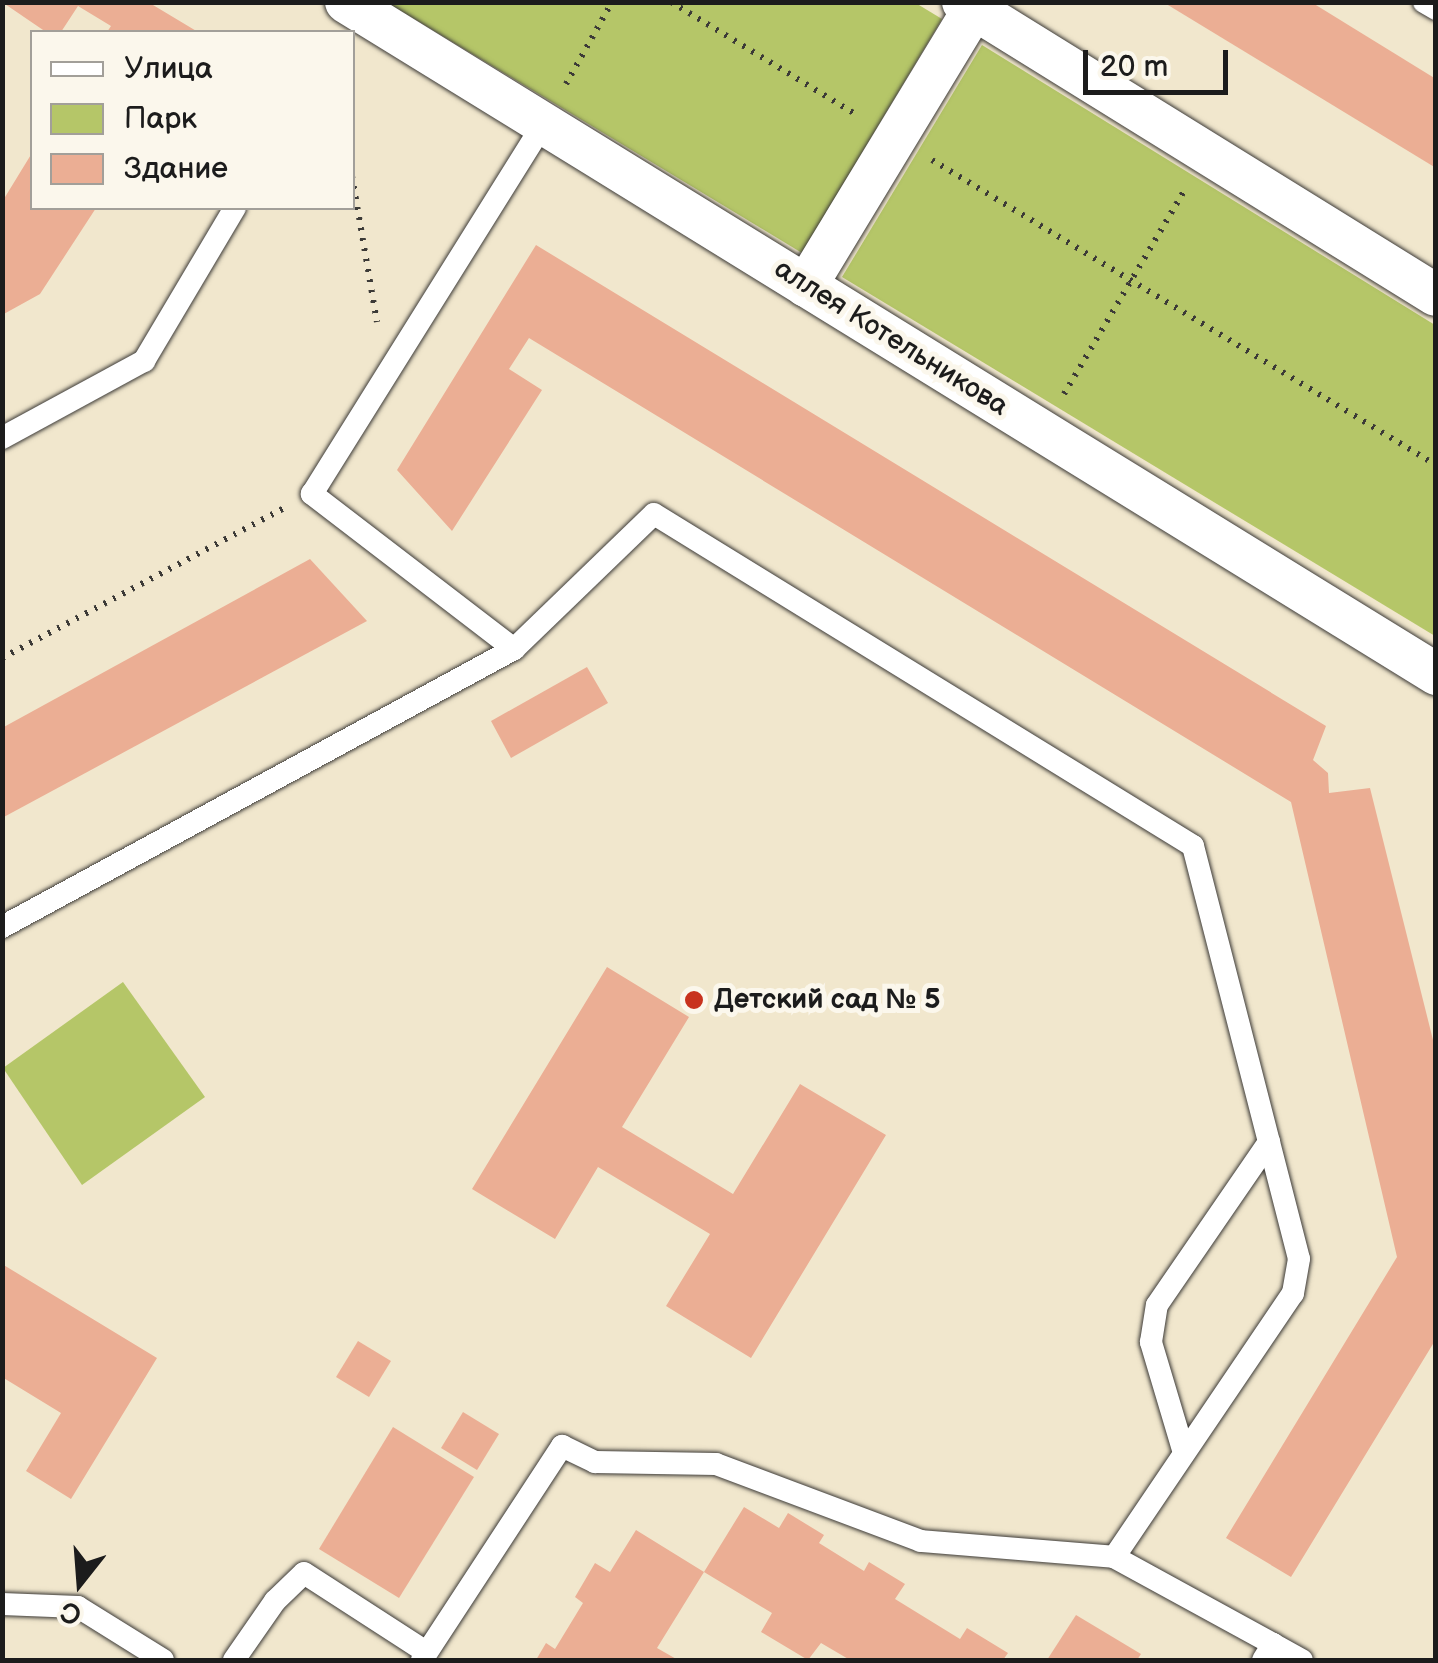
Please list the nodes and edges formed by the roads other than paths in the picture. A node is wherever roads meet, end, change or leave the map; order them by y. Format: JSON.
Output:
{"nodes":[{"id":1,"x":1424,"y":2,"type":"edge"},
{"id":2,"x":968,"y":6,"type":"edge"},
{"id":3,"x":1436,"y":9,"type":"edge"},
{"id":4,"x":346,"y":14,"type":"edge"},
{"id":5,"x":543,"y":124,"type":"junction"},
{"id":6,"x":234,"y":210,"type":"edge"},
{"id":7,"x":806,"y":286,"type":"junction"},
{"id":8,"x":1436,"y":295,"type":"edge"},
{"id":9,"x":2,"y":438,"type":"edge"},
{"id":10,"x":514,"y":649,"type":"junction"},
{"id":11,"x":1436,"y":674,"type":"edge"},
{"id":12,"x":2,"y":928,"type":"edge"},
{"id":13,"x":1269,"y":1142,"type":"junction"},
{"id":14,"x":1184,"y":1453,"type":"junction"},
{"id":15,"x":1114,"y":1557,"type":"junction"},
{"id":16,"x":2,"y":1604,"type":"edge"},
{"id":17,"x":1268,"y":1652,"type":"edge"},
{"id":18,"x":424,"y":1656,"type":"edge"},
{"id":19,"x":163,"y":1660,"type":"edge"},
{"id":20,"x":234,"y":1660,"type":"edge"},
{"id":21,"x":1302,"y":1660,"type":"edge"}],
"edges":[{"from":1,"to":3,"type":"lane"},
{"from":2,"to":7,"type":"street"},
{"from":2,"to":8,"type":"street"},
{"from":4,"to":5,"type":"street","name":"аллея Котельникова"},
{"from":5,"to":7,"type":"street","name":"аллея Котельникова"},
{"from":5,"to":10,"type":"lane"},
{"from":6,"to":9,"type":"lane"},
{"from":7,"to":11,"type":"street","name":"аллея Котельникова"},
{"from":10,"to":12,"type":"lane"},
{"from":10,"to":13,"type":"lane"},
{"from":13,"to":14,"type":"lane"},
{"from":13,"to":14,"type":"lane"},
{"from":14,"to":15,"type":"lane"},
{"from":15,"to":17,"type":"lane"},
{"from":15,"to":18,"type":"lane"},
{"from":16,"to":19,"type":"lane"},
{"from":17,"to":21,"type":"lane"},
{"from":18,"to":20,"type":"lane"}]}
